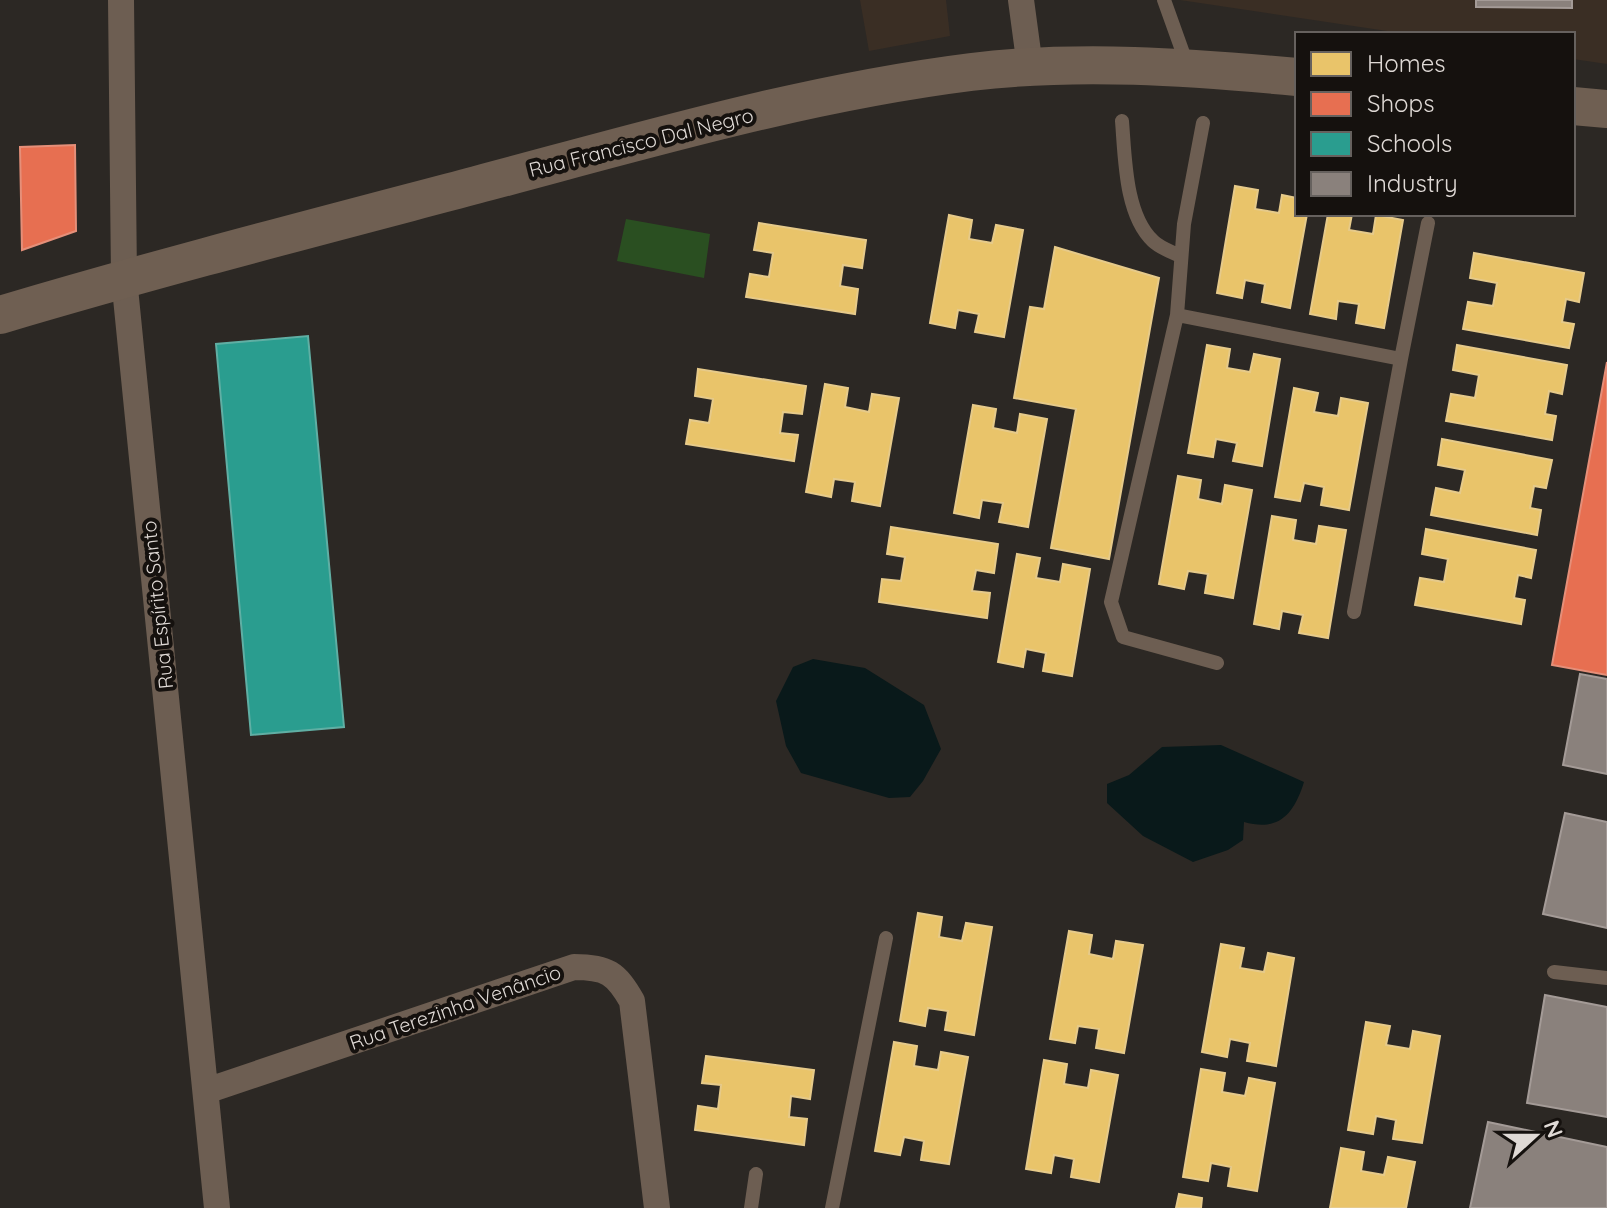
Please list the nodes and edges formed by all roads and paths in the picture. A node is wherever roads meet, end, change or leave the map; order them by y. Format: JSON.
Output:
{"nodes":[{"id":1,"x":121,"y":0,"type":"edge"},
{"id":2,"x":1021,"y":0,"type":"edge"},
{"id":3,"x":1164,"y":0,"type":"edge"},
{"id":4,"x":1030,"y":67,"type":"junction"},
{"id":5,"x":1189,"y":67,"type":"junction"},
{"id":6,"x":1295,"y":77,"type":"edge"},
{"id":7,"x":1575,"y":106,"type":"edge"},
{"id":8,"x":1607,"y":109,"type":"edge"},
{"id":9,"x":1122,"y":121,"type":"dead end"},
{"id":10,"x":1203,"y":123,"type":"dead end"},
{"id":11,"x":1428,"y":223,"type":"dead end"},
{"id":12,"x":1180,"y":256,"type":"junction"},
{"id":13,"x":124,"y":278,"type":"junction"},
{"id":14,"x":0,"y":315,"type":"edge"},
{"id":15,"x":1177,"y":315,"type":"junction"},
{"id":16,"x":1401,"y":359,"type":"junction"},
{"id":17,"x":1354,"y":612,"type":"dead end"},
{"id":18,"x":1217,"y":663,"type":"dead end"},
{"id":19,"x":886,"y":938,"type":"dead end"},
{"id":20,"x":1554,"y":972,"type":"dead end"},
{"id":21,"x":1607,"y":978,"type":"edge"},
{"id":22,"x":206,"y":1091,"type":"junction"},
{"id":23,"x":756,"y":1174,"type":"dead end"},
{"id":24,"x":217,"y":1208,"type":"edge"},
{"id":25,"x":657,"y":1208,"type":"edge"},
{"id":26,"x":751,"y":1208,"type":"edge"},
{"id":27,"x":832,"y":1208,"type":"edge"}],
"edges":[{"from":1,"to":13,"type":"street","name":"Rua Espírito Santo"},
{"from":2,"to":4,"type":"street"},
{"from":3,"to":5,"type":"lane"},
{"from":4,"to":5,"type":"street","name":"Rua Francisco Dal Negro"},
{"from":4,"to":13,"type":"street","name":"Rua Francisco Dal Negro"},
{"from":5,"to":6,"type":"street","name":"Rua Francisco Dal Negro"},
{"from":7,"to":8,"type":"street"},
{"from":9,"to":12,"type":"lane"},
{"from":10,"to":12,"type":"lane"},
{"from":11,"to":16,"type":"lane"},
{"from":12,"to":15,"type":"lane"},
{"from":13,"to":14,"type":"street","name":"Rua Francisco Dal Negro"},
{"from":13,"to":22,"type":"street","name":"Rua Espírito Santo"},
{"from":15,"to":16,"type":"lane"},
{"from":15,"to":18,"type":"lane"},
{"from":16,"to":17,"type":"lane"},
{"from":19,"to":27,"type":"lane"},
{"from":20,"to":21,"type":"lane"},
{"from":22,"to":24,"type":"street","name":"Rua Espírito Santo"},
{"from":22,"to":25,"type":"street","name":"Rua Terezinha Venâncio"},
{"from":23,"to":26,"type":"lane"}]}
